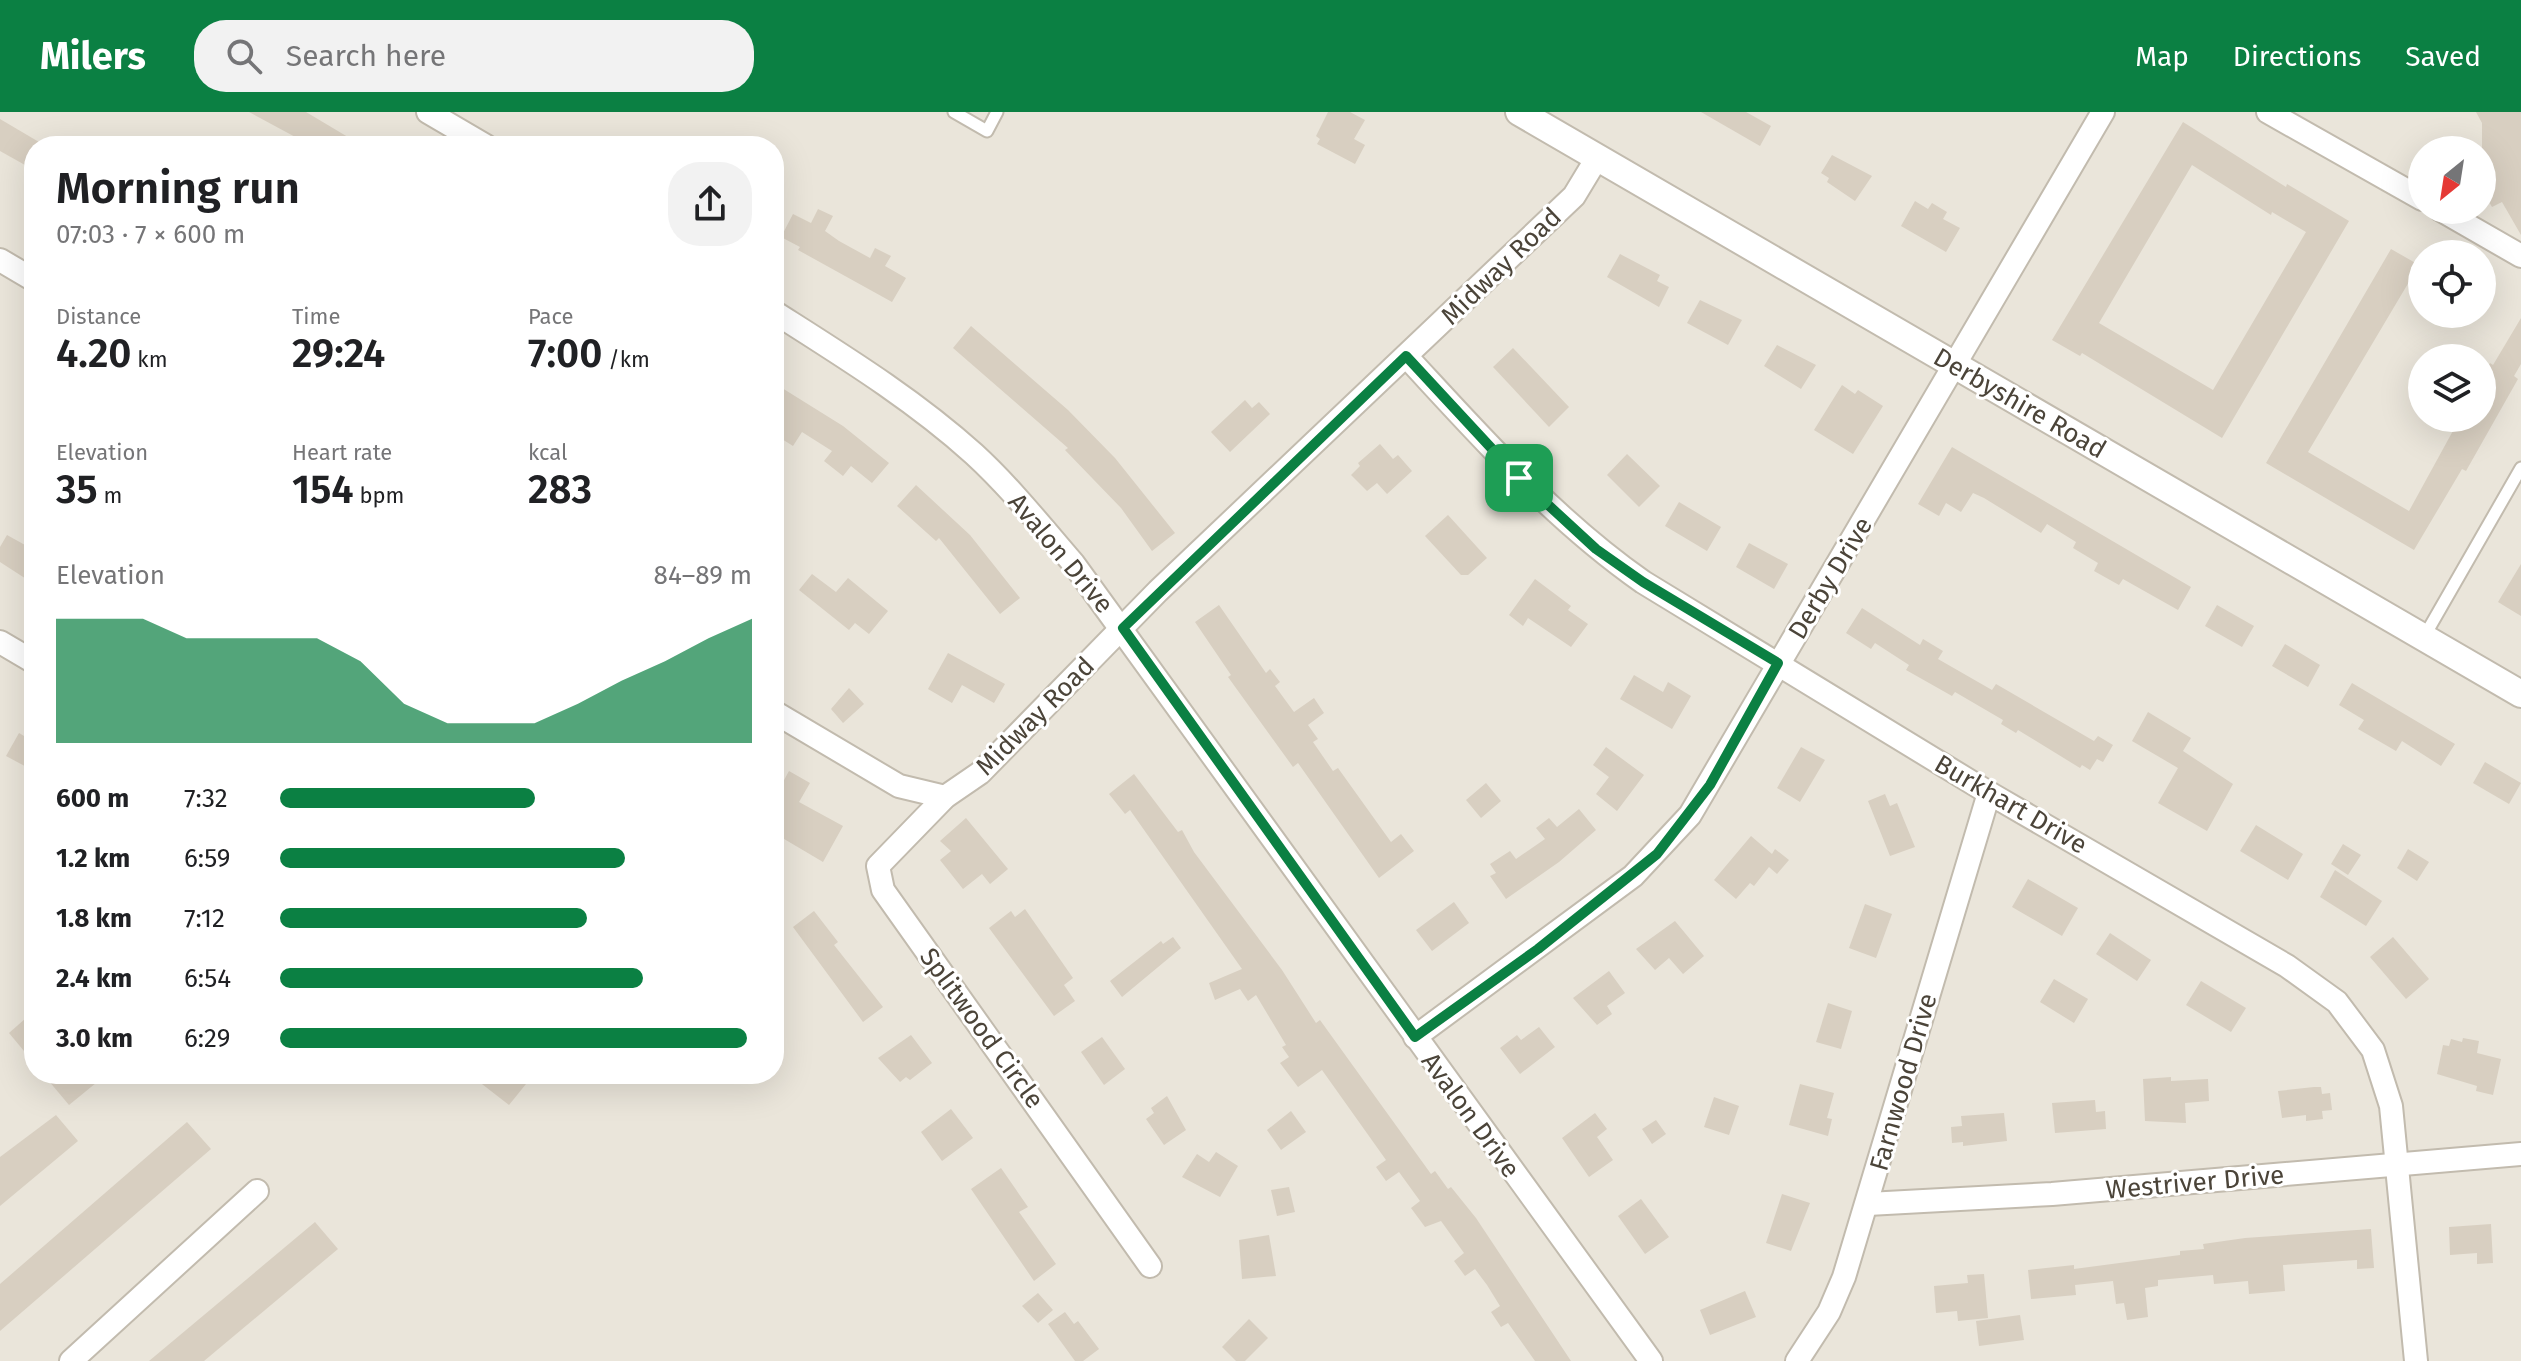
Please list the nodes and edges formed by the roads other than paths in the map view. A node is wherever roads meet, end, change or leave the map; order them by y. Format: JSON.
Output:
{"nodes":[{"id":1,"x":428,"y":112,"type":"edge"},
{"id":2,"x":954,"y":112,"type":"edge"},
{"id":3,"x":997,"y":112,"type":"edge"},
{"id":4,"x":1519,"y":112,"type":"edge"},
{"id":5,"x":2103,"y":112,"type":"edge"},
{"id":6,"x":2268,"y":112,"type":"edge"},
{"id":7,"x":469,"y":136,"type":"edge"},
{"id":8,"x":1597,"y":158,"type":"junction"},
{"id":9,"x":2408,"y":191,"type":"edge"},
{"id":10,"x":2465,"y":224,"type":"edge"},
{"id":11,"x":2521,"y":256,"type":"edge"},
{"id":12,"x":0,"y":260,"type":"edge"},
{"id":13,"x":24,"y":274,"type":"edge"},
{"id":14,"x":784,"y":318,"type":"edge"},
{"id":15,"x":1406,"y":356,"type":"junction"},
{"id":16,"x":1956,"y":366,"type":"junction"},
{"id":17,"x":2521,"y":468,"type":"edge"},
{"id":18,"x":1123,"y":628,"type":"junction"},
{"id":19,"x":2424,"y":638,"type":"junction"},
{"id":20,"x":0,"y":642,"type":"edge"},
{"id":21,"x":24,"y":656,"type":"edge"},
{"id":22,"x":1778,"y":663,"type":"junction"},
{"id":23,"x":2521,"y":694,"type":"edge"},
{"id":24,"x":784,"y":718,"type":"edge"},
{"id":25,"x":1989,"y":793,"type":"junction"},
{"id":26,"x":945,"y":797,"type":"junction"},
{"id":27,"x":1415,"y":1037,"type":"junction"},
{"id":28,"x":2521,"y":1154,"type":"edge"},
{"id":29,"x":2399,"y":1163,"type":"junction"},
{"id":30,"x":257,"y":1191,"type":"dead end"},
{"id":31,"x":1868,"y":1204,"type":"junction"},
{"id":32,"x":1150,"y":1266,"type":"dead end"},
{"id":33,"x":71,"y":1361,"type":"edge"},
{"id":34,"x":1651,"y":1361,"type":"edge"},
{"id":35,"x":1797,"y":1361,"type":"edge"},
{"id":36,"x":2416,"y":1361,"type":"edge"}],
"edges":[{"from":1,"to":7,"type":"street"},
{"from":2,"to":3,"type":"lane"},
{"from":4,"to":8,"type":"street","name":"Derbyshire Road"},
{"from":5,"to":16,"type":"street","name":"Derby Drive"},
{"from":6,"to":9,"type":"street"},
{"from":8,"to":15,"type":"street","name":"Midway Road"},
{"from":8,"to":16,"type":"street","name":"Derbyshire Road"},
{"from":10,"to":11,"type":"street"},
{"from":12,"to":13,"type":"street"},
{"from":14,"to":18,"type":"street","name":"Avalon Drive"},
{"from":15,"to":18,"type":"street","name":"Midway Road"},
{"from":15,"to":22,"type":"street","name":"Burkhart Drive"},
{"from":16,"to":19,"type":"street","name":"Derbyshire Road"},
{"from":16,"to":22,"type":"street","name":"Derby Drive"},
{"from":17,"to":19,"type":"lane"},
{"from":18,"to":26,"type":"street","name":"Midway Road"},
{"from":18,"to":27,"type":"street","name":"Avalon Drive"},
{"from":19,"to":23,"type":"street","name":"Derbyshire Road"},
{"from":20,"to":21,"type":"street"},
{"from":22,"to":25,"type":"street","name":"Burkhart Drive"},
{"from":22,"to":27,"type":"street","name":"Derby Drive"},
{"from":24,"to":26,"type":"street"},
{"from":25,"to":29,"type":"street","name":"Burkhart Drive"},
{"from":25,"to":31,"type":"street","name":"Farnwood Drive"},
{"from":26,"to":32,"type":"street","name":"Splitwood Circle"},
{"from":27,"to":34,"type":"street","name":"Avalon Drive"},
{"from":28,"to":29,"type":"street","name":"Westriver Drive"},
{"from":29,"to":31,"type":"street","name":"Westriver Drive"},
{"from":29,"to":36,"type":"street","name":"Burkhart Drive"},
{"from":30,"to":33,"type":"street"},
{"from":31,"to":35,"type":"street","name":"Farnwood Drive"}]}
